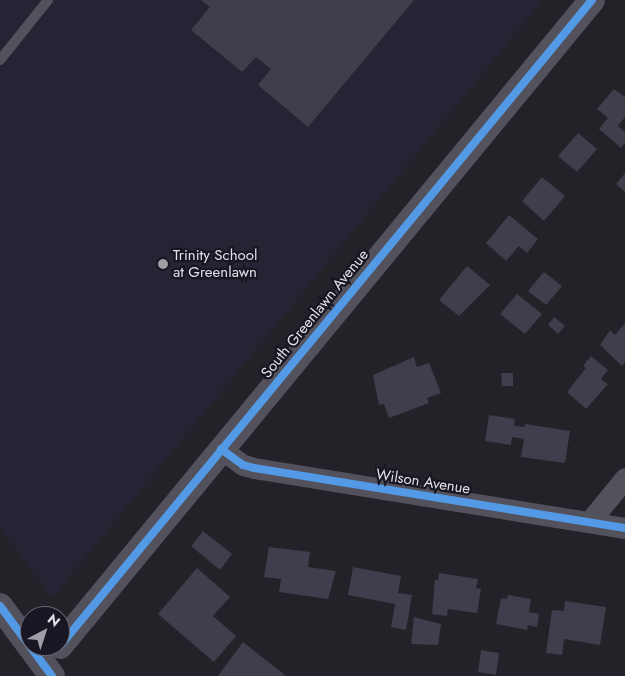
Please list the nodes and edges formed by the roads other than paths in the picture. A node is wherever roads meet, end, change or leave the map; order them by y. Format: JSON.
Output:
{"nodes":[{"id":1,"x":48,"y":0,"type":"edge"},
{"id":2,"x":592,"y":0,"type":"edge"},
{"id":3,"x":0,"y":60,"type":"edge"},
{"id":4,"x":221,"y":449,"type":"junction"},
{"id":5,"x":625,"y":478,"type":"edge"},
{"id":6,"x":589,"y":522,"type":"junction"},
{"id":7,"x":625,"y":528,"type":"edge"},
{"id":8,"x":0,"y":606,"type":"edge"},
{"id":9,"x":50,"y":662,"type":"edge"}],
"edges":[{"from":1,"to":3,"type":"lane"},
{"from":2,"to":4,"type":"street","name":"South Greenlawn Avenue"},
{"from":4,"to":6,"type":"street","name":"Wilson Avenue"},
{"from":4,"to":9,"type":"street","name":"South Greenlawn Avenue"},
{"from":5,"to":6,"type":"street"},
{"from":6,"to":7,"type":"street","name":"Wilson Avenue"},
{"from":8,"to":9,"type":"street"}]}
